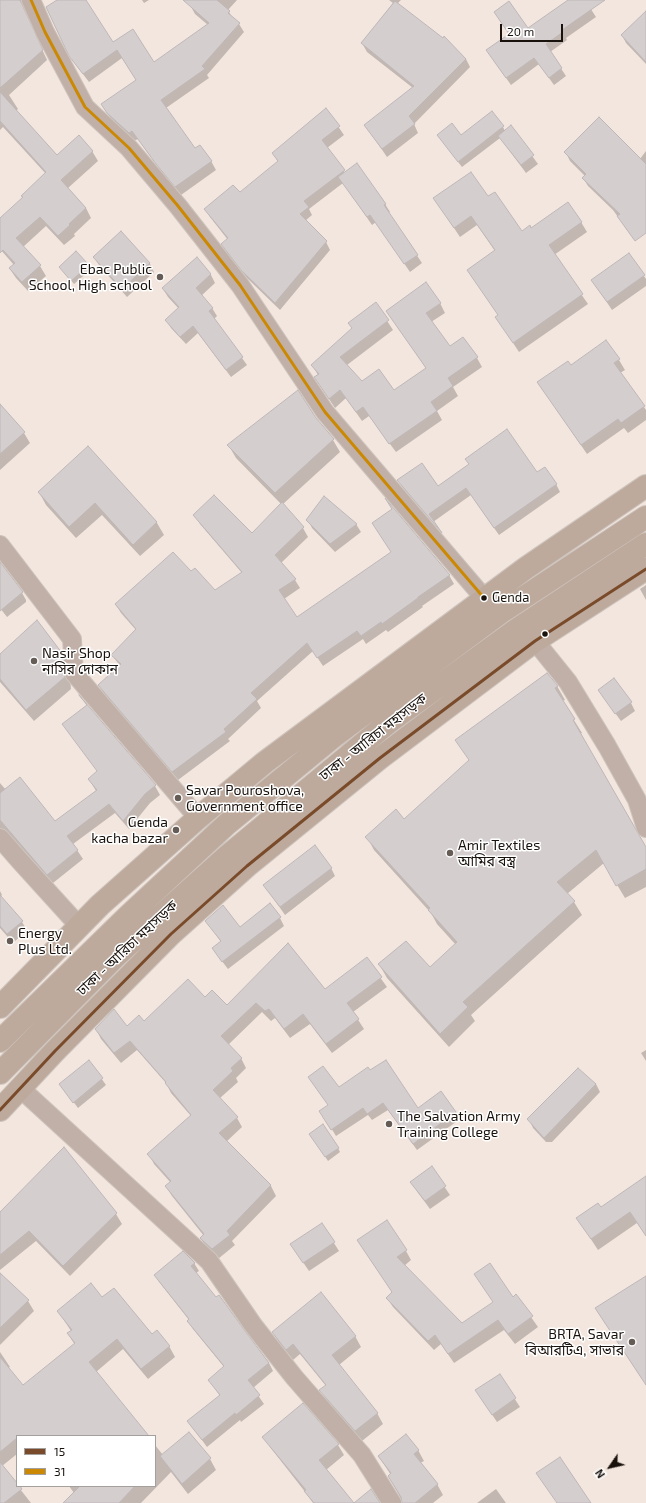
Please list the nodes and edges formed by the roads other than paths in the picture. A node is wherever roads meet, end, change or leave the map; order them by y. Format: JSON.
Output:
{"nodes":[{"id":1,"x":31,"y":0,"type":"edge"},
{"id":2,"x":646,"y":486,"type":"edge"},
{"id":3,"x":646,"y":517,"type":"edge"},
{"id":4,"x":646,"y":544,"type":"edge"},
{"id":5,"x":0,"y":546,"type":"edge"},
{"id":6,"x":646,"y":569,"type":"edge"},
{"id":7,"x":484,"y":598,"type":"junction"},
{"id":8,"x":535,"y":641,"type":"junction"},
{"id":9,"x":198,"y":818,"type":"junction"},
{"id":10,"x":646,"y":828,"type":"edge"},
{"id":11,"x":0,"y":838,"type":"edge"},
{"id":12,"x":79,"y":926,"type":"junction"},
{"id":13,"x":0,"y":1007,"type":"edge"},
{"id":14,"x":0,"y":1041,"type":"edge"},
{"id":15,"x":0,"y":1073,"type":"edge"},
{"id":16,"x":20,"y":1088,"type":"junction"},
{"id":17,"x":0,"y":1110,"type":"edge"},
{"id":18,"x":392,"y":1503,"type":"edge"}],
"edges":[{"from":1,"to":7,"type":"street"},
{"from":2,"to":7,"type":"highway"},
{"from":3,"to":14,"type":"highway","name":"ঢাকা - আরিচা মহাসড়ক"},
{"from":4,"to":15,"type":"highway","name":"ঢাকা - আরিচা মহাসড়ক"},
{"from":5,"to":9,"type":"street"},
{"from":6,"to":8,"type":"highway"},
{"from":7,"to":9,"type":"highway"},
{"from":8,"to":10,"type":"street"},
{"from":8,"to":16,"type":"highway"},
{"from":9,"to":12,"type":"highway"},
{"from":11,"to":12,"type":"street"},
{"from":12,"to":13,"type":"highway"},
{"from":16,"to":17,"type":"highway"},
{"from":16,"to":18,"type":"street"}]}
